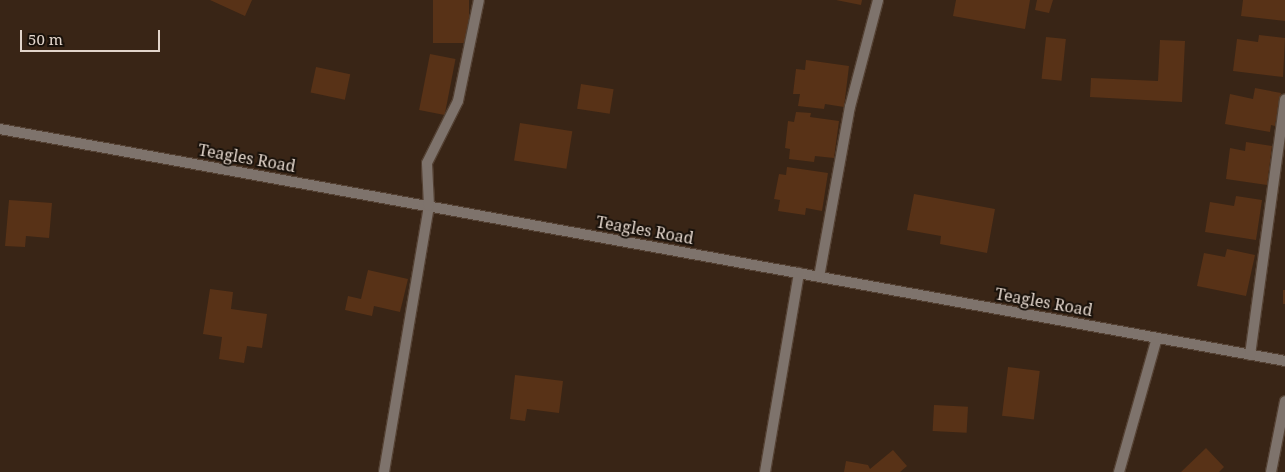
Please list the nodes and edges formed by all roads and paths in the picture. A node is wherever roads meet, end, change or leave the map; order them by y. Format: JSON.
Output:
{"nodes":[{"id":1,"x":479,"y":0,"type":"edge"},
{"id":2,"x":878,"y":0,"type":"edge"},
{"id":3,"x":1285,"y":99,"type":"edge"},
{"id":4,"x":0,"y":129,"type":"edge"},
{"id":5,"x":429,"y":206,"type":"junction"},
{"id":6,"x":799,"y":273,"type":"junction"},
{"id":7,"x":819,"y":277,"type":"junction"},
{"id":8,"x":1157,"y":338,"type":"junction"},
{"id":9,"x":1250,"y":355,"type":"junction"},
{"id":10,"x":1285,"y":361,"type":"edge"},
{"id":11,"x":1285,"y":401,"type":"edge"},
{"id":12,"x":384,"y":472,"type":"edge"},
{"id":13,"x":764,"y":472,"type":"edge"},
{"id":14,"x":1119,"y":472,"type":"edge"},
{"id":15,"x":1271,"y":472,"type":"edge"}],
"edges":[{"from":1,"to":5,"type":"street"},
{"from":2,"to":7,"type":"street"},
{"from":3,"to":9,"type":"street"},
{"from":4,"to":5,"type":"street","name":"Teagles Road"},
{"from":5,"to":6,"type":"street","name":"Teagles Road"},
{"from":5,"to":12,"type":"street"},
{"from":6,"to":7,"type":"street","name":"Teagles Road"},
{"from":6,"to":13,"type":"street"},
{"from":7,"to":8,"type":"street","name":"Teagles Road"},
{"from":8,"to":9,"type":"street","name":"Teagles Road"},
{"from":8,"to":14,"type":"street"},
{"from":9,"to":10,"type":"street","name":"Teagles Road"},
{"from":11,"to":15,"type":"street"}]}
